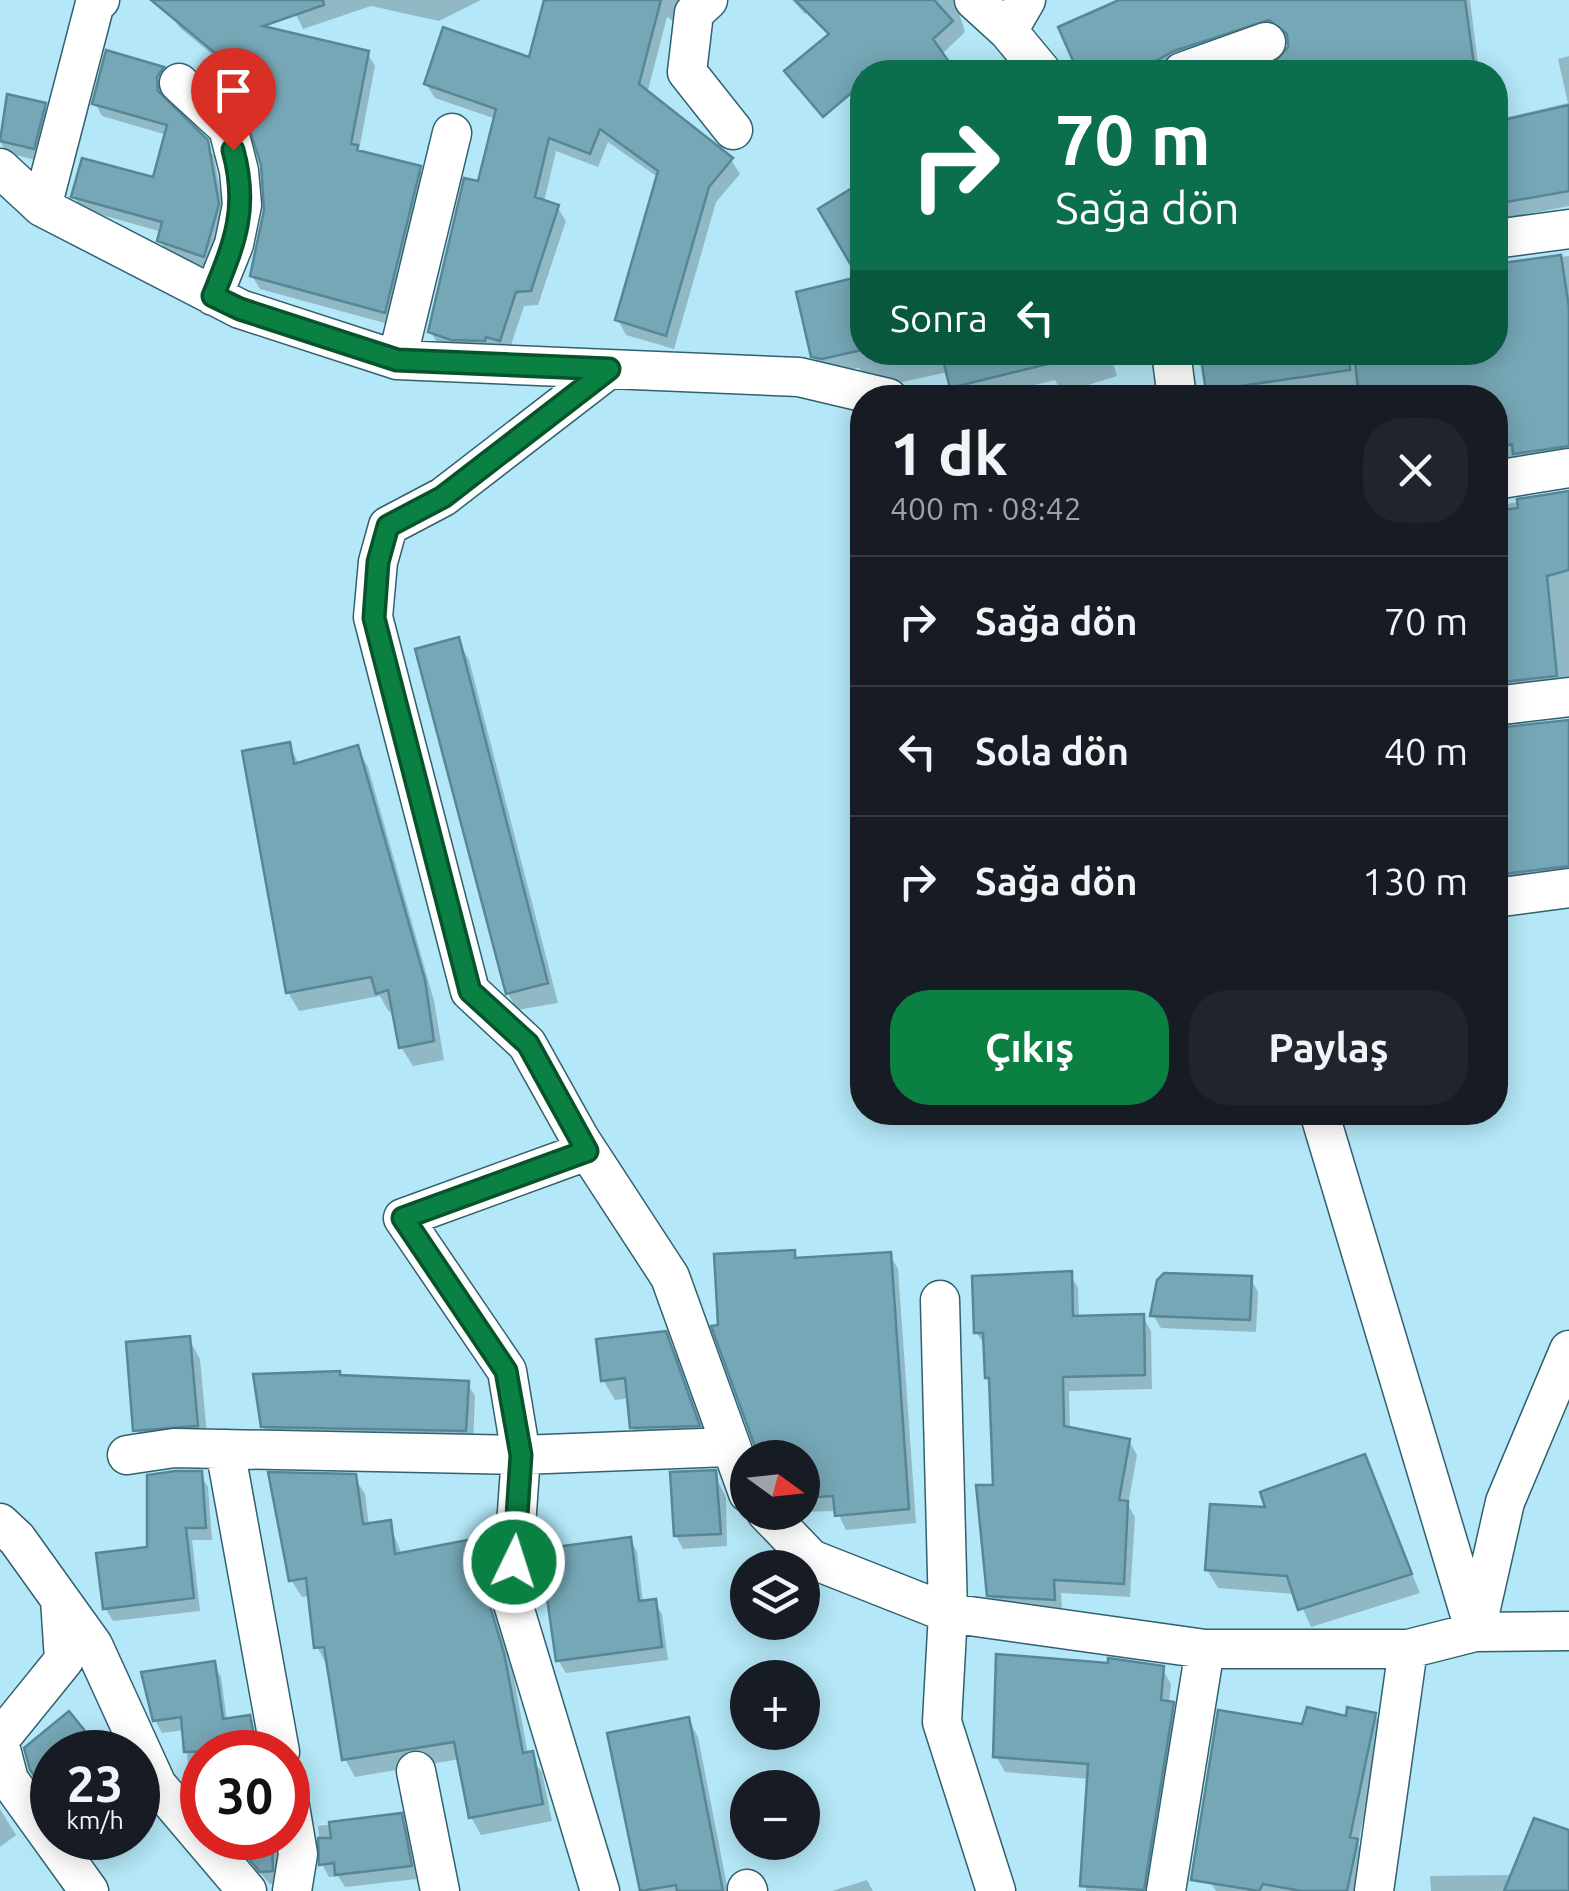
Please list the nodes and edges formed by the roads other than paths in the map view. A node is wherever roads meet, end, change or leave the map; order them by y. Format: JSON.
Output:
{"nodes":[{"id":1,"x":100,"y":0,"type":"edge"},
{"id":2,"x":708,"y":0,"type":"edge"},
{"id":3,"x":974,"y":0,"type":"edge"},
{"id":4,"x":1017,"y":16,"type":"edge"},
{"id":5,"x":1266,"y":42,"type":"dead end"},
{"id":6,"x":1037,"y":60,"type":"edge"},
{"id":7,"x":1216,"y":60,"type":"edge"},
{"id":8,"x":178,"y":84,"type":"dead end"},
{"id":9,"x":733,"y":130,"type":"dead end"},
{"id":10,"x":452,"y":133,"type":"dead end"},
{"id":11,"x":0,"y":168,"type":"edge"},
{"id":12,"x":42,"y":207,"type":"junction"},
{"id":13,"x":1569,"y":230,"type":"edge"},
{"id":14,"x":1508,"y":237,"type":"edge"},
{"id":15,"x":213,"y":296,"type":"junction"},
{"id":16,"x":397,"y":360,"type":"junction"},
{"id":17,"x":609,"y":369,"type":"junction"},
{"id":18,"x":850,"y":389,"type":"edge"},
{"id":19,"x":1569,"y":468,"type":"edge"},
{"id":20,"x":1508,"y":478,"type":"edge"},
{"id":21,"x":1569,"y":697,"type":"edge"},
{"id":22,"x":1508,"y":704,"type":"edge"},
{"id":23,"x":1569,"y":888,"type":"edge"},
{"id":24,"x":1508,"y":896,"type":"edge"},
{"id":25,"x":1323,"y":1125,"type":"edge"},
{"id":26,"x":587,"y":1151,"type":"junction"},
{"id":27,"x":940,"y":1300,"type":"dead end"},
{"id":28,"x":1569,"y":1350,"type":"edge"},
{"id":29,"x":728,"y":1447,"type":"junction"},
{"id":30,"x":226,"y":1449,"type":"junction"},
{"id":31,"x":730,"y":1452,"type":"edge"},
{"id":32,"x":127,"y":1455,"type":"dead end"},
{"id":33,"x":521,"y":1455,"type":"junction"},
{"id":34,"x":0,"y":1523,"type":"edge"},
{"id":35,"x":784,"y":1530,"type":"edge"},
{"id":36,"x":60,"y":1599,"type":"junction"},
{"id":37,"x":948,"y":1613,"type":"junction"},
{"id":38,"x":1476,"y":1632,"type":"junction"},
{"id":39,"x":1569,"y":1632,"type":"edge"},
{"id":40,"x":1204,"y":1649,"type":"junction"},
{"id":41,"x":1408,"y":1649,"type":"junction"},
{"id":42,"x":276,"y":1730,"type":"edge"},
{"id":43,"x":0,"y":1742,"type":"edge"},
{"id":44,"x":416,"y":1771,"type":"dead end"},
{"id":45,"x":297,"y":1860,"type":"edge"},
{"id":46,"x":90,"y":1891,"type":"edge"},
{"id":47,"x":246,"y":1891,"type":"edge"},
{"id":48,"x":292,"y":1891,"type":"edge"},
{"id":49,"x":440,"y":1891,"type":"edge"},
{"id":50,"x":600,"y":1891,"type":"edge"},
{"id":51,"x":996,"y":1891,"type":"edge"},
{"id":52,"x":1166,"y":1891,"type":"edge"},
{"id":53,"x":1374,"y":1891,"type":"edge"}],
"edges":[{"from":1,"to":12,"type":"street"},
{"from":2,"to":9,"type":"street"},
{"from":3,"to":4,"type":"street"},
{"from":4,"to":6,"type":"street"},
{"from":5,"to":7,"type":"street"},
{"from":8,"to":15,"type":"street"},
{"from":10,"to":16,"type":"street"},
{"from":11,"to":12,"type":"street"},
{"from":12,"to":15,"type":"street"},
{"from":13,"to":14,"type":"street"},
{"from":15,"to":16,"type":"street"},
{"from":16,"to":17,"type":"street"},
{"from":17,"to":18,"type":"street"},
{"from":17,"to":26,"type":"street"},
{"from":19,"to":20,"type":"street"},
{"from":21,"to":22,"type":"street"},
{"from":23,"to":24,"type":"street"},
{"from":25,"to":38,"type":"street"},
{"from":26,"to":29,"type":"street"},
{"from":26,"to":33,"type":"street"},
{"from":27,"to":37,"type":"street"},
{"from":28,"to":38,"type":"street"},
{"from":29,"to":31,"type":"street"},
{"from":29,"to":33,"type":"street"},
{"from":30,"to":32,"type":"street"},
{"from":30,"to":33,"type":"street"},
{"from":30,"to":42,"type":"street"},
{"from":33,"to":50,"type":"street"},
{"from":34,"to":36,"type":"street"},
{"from":35,"to":37,"type":"street"},
{"from":36,"to":43,"type":"street"},
{"from":36,"to":47,"type":"street"},
{"from":37,"to":40,"type":"street"},
{"from":37,"to":51,"type":"street"},
{"from":38,"to":39,"type":"street"},
{"from":38,"to":41,"type":"street"},
{"from":40,"to":41,"type":"street"},
{"from":40,"to":52,"type":"street"},
{"from":41,"to":53,"type":"street"},
{"from":43,"to":46,"type":"street"},
{"from":44,"to":49,"type":"street"},
{"from":45,"to":48,"type":"street"}]}
